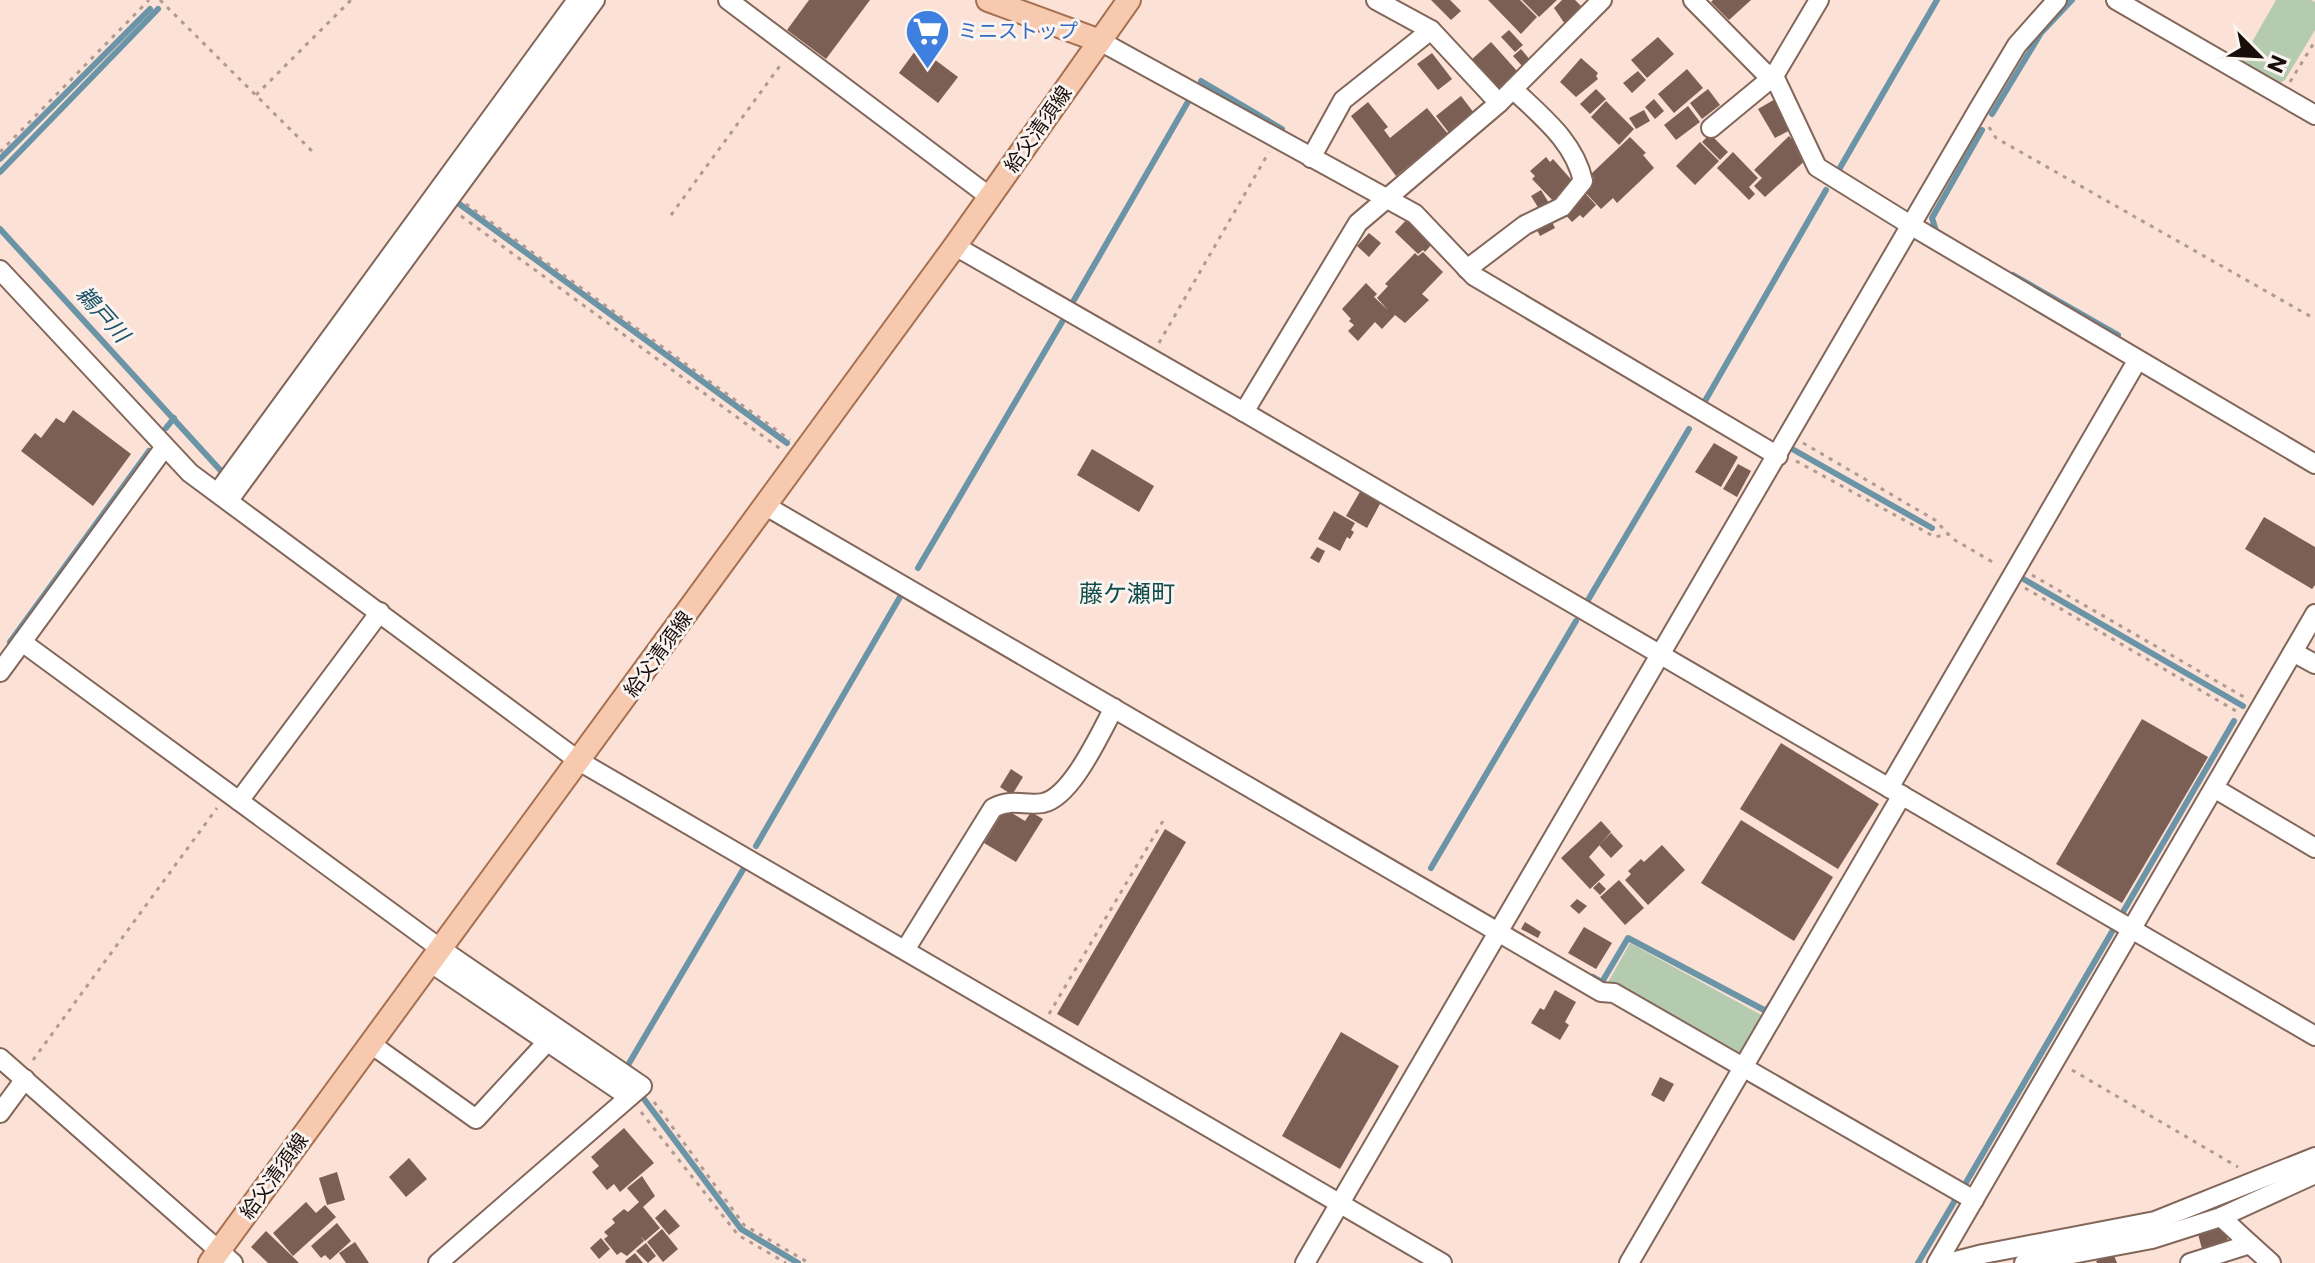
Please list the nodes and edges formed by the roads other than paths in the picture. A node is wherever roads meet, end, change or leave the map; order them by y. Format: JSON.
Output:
{"nodes":[{"id":1,"x":577,"y":0,"type":"edge"},
{"id":2,"x":595,"y":0,"type":"edge"},
{"id":3,"x":728,"y":0,"type":"edge"},
{"id":4,"x":988,"y":0,"type":"edge"},
{"id":5,"x":1129,"y":0,"type":"edge"},
{"id":6,"x":1376,"y":0,"type":"edge"},
{"id":7,"x":1602,"y":0,"type":"edge"},
{"id":8,"x":1693,"y":0,"type":"edge"},
{"id":9,"x":1819,"y":0,"type":"edge"},
{"id":10,"x":2057,"y":0,"type":"edge"},
{"id":11,"x":2116,"y":0,"type":"edge"},
{"id":12,"x":1431,"y":30,"type":"junction"},
{"id":13,"x":1100,"y":41,"type":"junction"},
{"id":14,"x":1774,"y":76,"type":"junction"},
{"id":15,"x":1513,"y":89,"type":"junction"},
{"id":16,"x":1499,"y":103,"type":"junction"},
{"id":17,"x":2315,"y":115,"type":"edge"},
{"id":18,"x":1711,"y":128,"type":"dead end"},
{"id":19,"x":1311,"y":158,"type":"junction"},
{"id":20,"x":990,"y":197,"type":"junction"},
{"id":21,"x":1386,"y":198,"type":"junction"},
{"id":22,"x":443,"y":202,"type":"junction"},
{"id":23,"x":1912,"y":226,"type":"junction"},
{"id":24,"x":955,"y":246,"type":"junction"},
{"id":25,"x":1467,"y":269,"type":"junction"},
{"id":26,"x":0,"y":270,"type":"edge"},
{"id":27,"x":2137,"y":361,"type":"junction"},
{"id":28,"x":1244,"y":412,"type":"junction"},
{"id":29,"x":164,"y":448,"type":"junction"},
{"id":30,"x":1779,"y":454,"type":"junction"},
{"id":31,"x":2315,"y":464,"type":"edge"},
{"id":32,"x":223,"y":496,"type":"junction"},
{"id":33,"x":766,"y":506,"type":"junction"},
{"id":34,"x":380,"y":612,"type":"junction"},
{"id":35,"x":2315,"y":614,"type":"edge"},
{"id":36,"x":22,"y":642,"type":"junction"},
{"id":37,"x":2293,"y":652,"type":"junction"},
{"id":38,"x":1661,"y":655,"type":"junction"},
{"id":39,"x":2315,"y":664,"type":"edge"},
{"id":40,"x":0,"y":672,"type":"edge"},
{"id":41,"x":1114,"y":708,"type":"junction"},
{"id":42,"x":579,"y":761,"type":"junction"},
{"id":43,"x":2214,"y":788,"type":"junction"},
{"id":44,"x":1895,"y":792,"type":"junction"},
{"id":45,"x":239,"y":801,"type":"junction"},
{"id":46,"x":2315,"y":848,"type":"edge"},
{"id":47,"x":2131,"y":930,"type":"junction"},
{"id":48,"x":1499,"y":933,"type":"junction"},
{"id":49,"x":905,"y":950,"type":"junction"},
{"id":50,"x":436,"y":956,"type":"junction"},
{"id":51,"x":2315,"y":1036,"type":"edge"},
{"id":52,"x":547,"y":1042,"type":"junction"},
{"id":53,"x":371,"y":1044,"type":"junction"},
{"id":54,"x":0,"y":1058,"type":"edge"},
{"id":55,"x":1742,"y":1068,"type":"junction"},
{"id":56,"x":23,"y":1078,"type":"junction"},
{"id":57,"x":636,"y":1092,"type":"junction"},
{"id":58,"x":0,"y":1113,"type":"edge"},
{"id":59,"x":2315,"y":1157,"type":"edge"},
{"id":60,"x":2315,"y":1174,"type":"edge"},
{"id":61,"x":1974,"y":1200,"type":"junction"},
{"id":62,"x":1340,"y":1203,"type":"junction"},
{"id":63,"x":2221,"y":1217,"type":"junction"},
{"id":64,"x":2250,"y":1244,"type":"junction"},
{"id":65,"x":220,"y":1259,"type":"edge"},
{"id":66,"x":438,"y":1263,"type":"edge"},
{"id":67,"x":1305,"y":1263,"type":"edge"},
{"id":68,"x":1442,"y":1263,"type":"edge"},
{"id":69,"x":1629,"y":1263,"type":"edge"},
{"id":70,"x":1937,"y":1263,"type":"edge"},
{"id":71,"x":1948,"y":1263,"type":"edge"},
{"id":72,"x":2024,"y":1263,"type":"edge"},
{"id":73,"x":2190,"y":1263,"type":"edge"},
{"id":74,"x":2271,"y":1263,"type":"edge"}],
"edges":[{"from":1,"to":22,"type":"street"},
{"from":2,"to":22,"type":"street"},
{"from":3,"to":20,"type":"street"},
{"from":4,"to":13,"type":"main road"},
{"from":5,"to":13,"type":"main road","name":"給父清須線"},
{"from":6,"to":12,"type":"street"},
{"from":7,"to":15,"type":"street"},
{"from":8,"to":14,"type":"street"},
{"from":9,"to":14,"type":"street"},
{"from":10,"to":23,"type":"street"},
{"from":11,"to":17,"type":"street"},
{"from":12,"to":16,"type":"street"},
{"from":12,"to":19,"type":"street"},
{"from":13,"to":19,"type":"street"},
{"from":13,"to":20,"type":"main road","name":"給父清須線"},
{"from":14,"to":18,"type":"street"},
{"from":14,"to":23,"type":"street"},
{"from":15,"to":16,"type":"street"},
{"from":15,"to":25,"type":"street"},
{"from":16,"to":21,"type":"street"},
{"from":19,"to":21,"type":"street"},
{"from":20,"to":24,"type":"main road","name":"給父清須線"},
{"from":21,"to":25,"type":"street"},
{"from":21,"to":28,"type":"street"},
{"from":22,"to":32,"type":"street"},
{"from":23,"to":27,"type":"street"},
{"from":23,"to":30,"type":"street"},
{"from":24,"to":28,"type":"street"},
{"from":24,"to":33,"type":"main road","name":"給父清須線"},
{"from":25,"to":30,"type":"street"},
{"from":26,"to":29,"type":"street"},
{"from":27,"to":31,"type":"street"},
{"from":27,"to":44,"type":"street"},
{"from":28,"to":38,"type":"street"},
{"from":29,"to":32,"type":"street"},
{"from":29,"to":36,"type":"street"},
{"from":30,"to":38,"type":"street"},
{"from":32,"to":34,"type":"street"},
{"from":33,"to":41,"type":"street"},
{"from":33,"to":42,"type":"main road","name":"給父清須線"},
{"from":34,"to":42,"type":"street"},
{"from":34,"to":45,"type":"street"},
{"from":35,"to":37,"type":"street"},
{"from":36,"to":40,"type":"street"},
{"from":36,"to":45,"type":"street"},
{"from":37,"to":39,"type":"street"},
{"from":37,"to":43,"type":"street"},
{"from":38,"to":44,"type":"street"},
{"from":38,"to":48,"type":"street"},
{"from":41,"to":48,"type":"street"},
{"from":41,"to":49,"type":"street"},
{"from":42,"to":49,"type":"street"},
{"from":42,"to":50,"type":"main road","name":"給父清須線"},
{"from":43,"to":46,"type":"street"},
{"from":43,"to":47,"type":"street"},
{"from":44,"to":47,"type":"street"},
{"from":44,"to":55,"type":"street"},
{"from":45,"to":50,"type":"street"},
{"from":47,"to":51,"type":"street"},
{"from":47,"to":61,"type":"street"},
{"from":48,"to":55,"type":"street"},
{"from":48,"to":62,"type":"street"},
{"from":49,"to":62,"type":"street"},
{"from":50,"to":52,"type":"street"},
{"from":50,"to":53,"type":"main road","name":"給父清須線"},
{"from":50,"to":57,"type":"street"},
{"from":52,"to":53,"type":"street"},
{"from":52,"to":57,"type":"street"},
{"from":53,"to":65,"type":"main road","name":"給父清須線"},
{"from":54,"to":56,"type":"street"},
{"from":55,"to":61,"type":"street"},
{"from":55,"to":69,"type":"street"},
{"from":56,"to":58,"type":"street"},
{"from":56,"to":65,"type":"street"},
{"from":57,"to":66,"type":"street"},
{"from":59,"to":71,"type":"street"},
{"from":60,"to":63,"type":"street"},
{"from":61,"to":70,"type":"street"},
{"from":62,"to":67,"type":"street"},
{"from":62,"to":68,"type":"street"},
{"from":63,"to":64,"type":"street"},
{"from":63,"to":72,"type":"street"},
{"from":64,"to":73,"type":"street"},
{"from":64,"to":74,"type":"street"}]}
